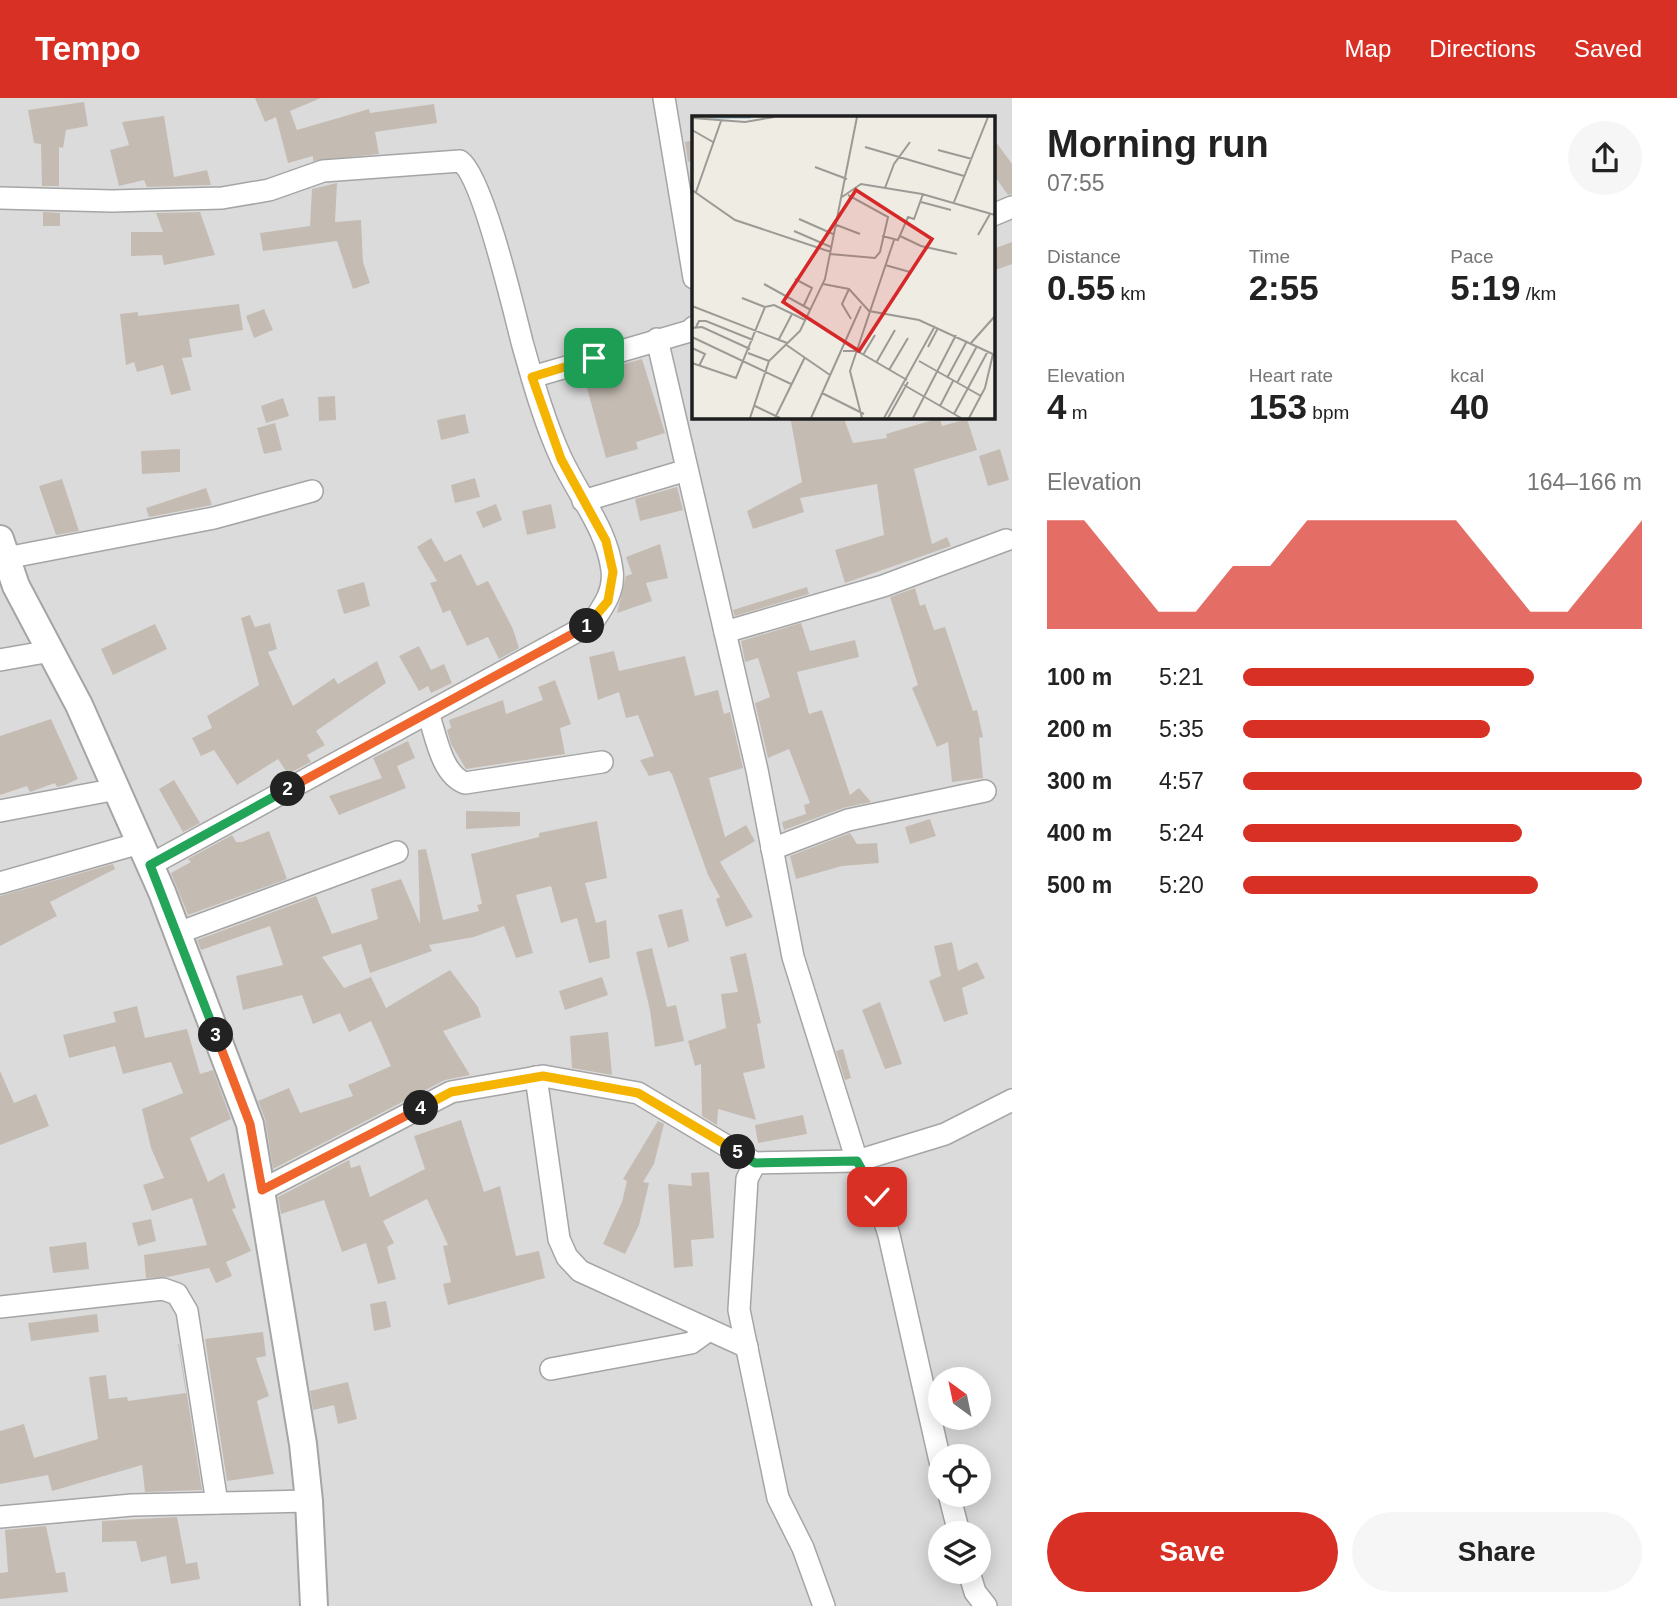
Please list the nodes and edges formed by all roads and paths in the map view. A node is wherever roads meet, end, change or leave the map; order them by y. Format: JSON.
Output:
{"nodes":[{"id":1,"x":664,"y":98,"type":"edge"},
{"id":2,"x":0,"y":198,"type":"edge"},
{"id":3,"x":1012,"y":207,"type":"edge"},
{"id":4,"x":995,"y":214,"type":"edge"},
{"id":5,"x":692,"y":260,"type":"edge"},
{"id":6,"x":692,"y":329,"type":"edge"},
{"id":7,"x":657,"y":339,"type":"junction"},
{"id":8,"x":532,"y":377,"type":"junction"},
{"id":9,"x":687,"y":470,"type":"junction"},
{"id":10,"x":312,"y":491,"type":"dead end"},
{"id":11,"x":583,"y":501,"type":"junction"},
{"id":12,"x":1006,"y":540,"type":"dead end"},
{"id":13,"x":3,"y":548,"type":"edge"},
{"id":14,"x":725,"y":632,"type":"junction"},
{"id":15,"x":51,"y":651,"type":"junction"},
{"id":16,"x":0,"y":660,"type":"edge"},
{"id":17,"x":428,"y":713,"type":"junction"},
{"id":18,"x":602,"y":762,"type":"dead end"},
{"id":19,"x":117,"y":789,"type":"junction"},
{"id":20,"x":985,"y":791,"type":"dead end"},
{"id":21,"x":0,"y":811,"type":"edge"},
{"id":22,"x":772,"y":849,"type":"junction"},
{"id":23,"x":397,"y":852,"type":"dead end"},
{"id":24,"x":145,"y":854,"type":"junction"},
{"id":25,"x":0,"y":883,"type":"edge"},
{"id":26,"x":178,"y":933,"type":"junction"},
{"id":27,"x":536,"y":1077,"type":"junction"},
{"id":28,"x":1012,"y":1100,"type":"edge"},
{"id":29,"x":857,"y":1161,"type":"junction"},
{"id":30,"x":755,"y":1163,"type":"junction"},
{"id":31,"x":262,"y":1190,"type":"junction"},
{"id":32,"x":0,"y":1307,"type":"edge"},
{"id":33,"x":709,"y":1330,"type":"junction"},
{"id":34,"x":747,"y":1348,"type":"junction"},
{"id":35,"x":551,"y":1369,"type":"dead end"},
{"id":36,"x":936,"y":1444,"type":"edge"},
{"id":37,"x":309,"y":1501,"type":"junction"},
{"id":38,"x":217,"y":1503,"type":"junction"},
{"id":39,"x":0,"y":1517,"type":"edge"},
{"id":40,"x":973,"y":1584,"type":"edge"},
{"id":41,"x":313,"y":1606,"type":"edge"},
{"id":42,"x":824,"y":1606,"type":"edge"},
{"id":43,"x":986,"y":1606,"type":"edge"}],
"edges":[{"from":1,"to":5,"type":"street"},
{"from":2,"to":8,"type":"street"},
{"from":3,"to":4,"type":"street"},
{"from":6,"to":7,"type":"street"},
{"from":7,"to":8,"type":"street"},
{"from":7,"to":9,"type":"street"},
{"from":8,"to":11,"type":"street"},
{"from":9,"to":11,"type":"street"},
{"from":9,"to":14,"type":"street"},
{"from":10,"to":13,"type":"street"},
{"from":11,"to":17,"type":"street"},
{"from":12,"to":14,"type":"street"},
{"from":13,"to":15,"type":"street"},
{"from":14,"to":22,"type":"street"},
{"from":15,"to":16,"type":"street"},
{"from":15,"to":19,"type":"street"},
{"from":17,"to":18,"type":"street"},
{"from":17,"to":24,"type":"street"},
{"from":19,"to":21,"type":"street"},
{"from":19,"to":24,"type":"street"},
{"from":20,"to":22,"type":"street"},
{"from":22,"to":29,"type":"street"},
{"from":23,"to":26,"type":"street"},
{"from":24,"to":25,"type":"street"},
{"from":24,"to":26,"type":"street"},
{"from":26,"to":31,"type":"street"},
{"from":27,"to":30,"type":"street"},
{"from":27,"to":31,"type":"street"},
{"from":27,"to":33,"type":"street"},
{"from":28,"to":29,"type":"street"},
{"from":29,"to":30,"type":"street"},
{"from":29,"to":36,"type":"street"},
{"from":30,"to":34,"type":"street"},
{"from":31,"to":37,"type":"street"},
{"from":32,"to":38,"type":"street"},
{"from":33,"to":34,"type":"street"},
{"from":33,"to":35,"type":"street"},
{"from":34,"to":42,"type":"street"},
{"from":37,"to":38,"type":"street"},
{"from":37,"to":41,"type":"street"},
{"from":38,"to":39,"type":"street"},
{"from":40,"to":43,"type":"street"}]}
